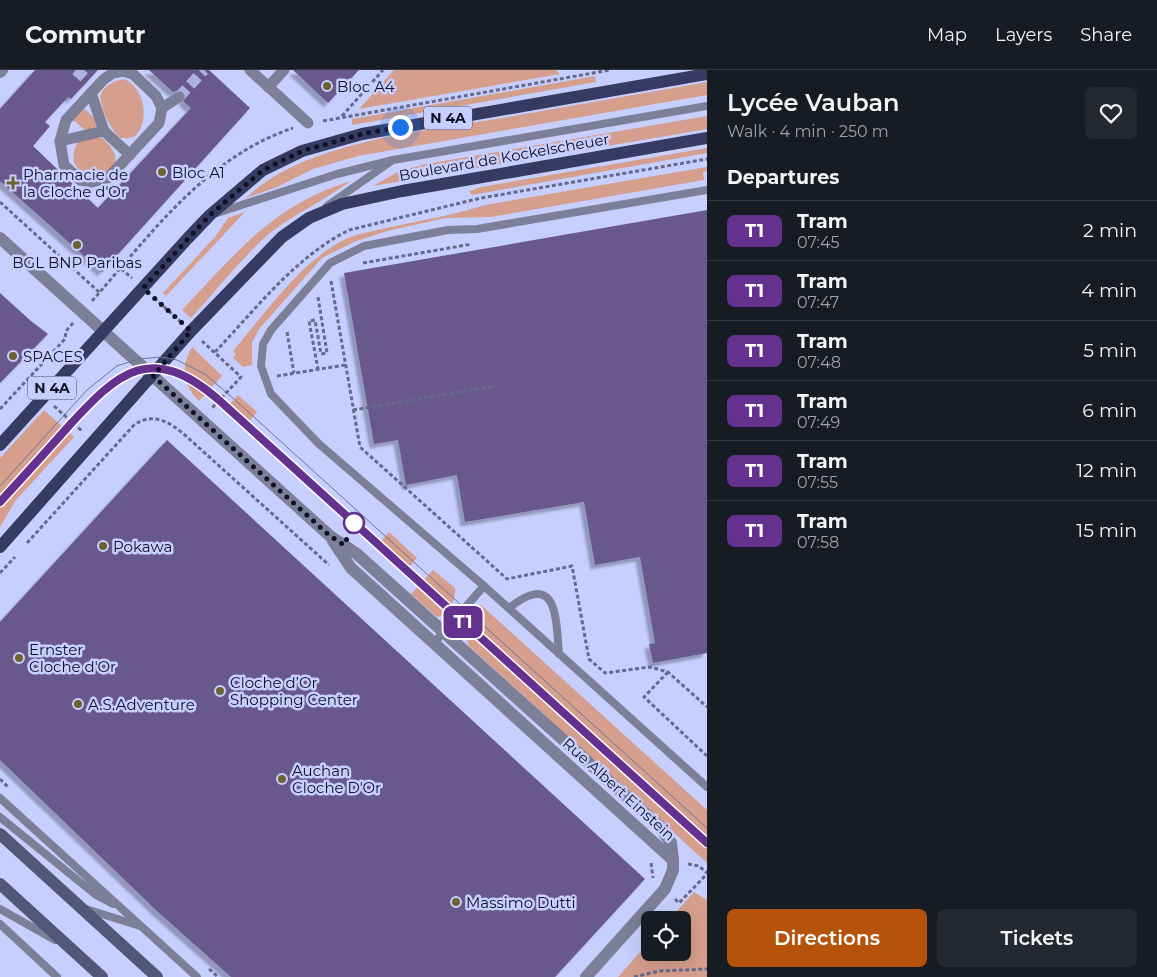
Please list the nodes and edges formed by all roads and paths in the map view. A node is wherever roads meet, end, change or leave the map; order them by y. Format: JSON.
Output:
{"nodes":[{"id":1,"x":250,"y":70,"type":"edge"},
{"id":2,"x":284,"y":70,"type":"edge"},
{"id":3,"x":383,"y":70,"type":"edge"},
{"id":4,"x":707,"y":74,"type":"edge"},
{"id":5,"x":91,"y":87,"type":"junction"},
{"id":6,"x":268,"y":87,"type":"junction"},
{"id":7,"x":179,"y":97,"type":"tunnel mouth"},
{"id":8,"x":707,"y":106,"type":"edge"},
{"id":9,"x":162,"y":108,"type":"junction"},
{"id":10,"x":342,"y":117,"type":"dead end"},
{"id":11,"x":308,"y":123,"type":"dead end"},
{"id":12,"x":104,"y":130,"type":"junction"},
{"id":13,"x":707,"y":138,"type":"edge"},
{"id":14,"x":60,"y":141,"type":"junction"},
{"id":15,"x":130,"y":154,"type":"junction"},
{"id":16,"x":393,"y":160,"type":"junction"},
{"id":17,"x":707,"y":190,"type":"edge"},
{"id":18,"x":0,"y":202,"type":"edge"},
{"id":19,"x":210,"y":215,"type":"junction"},
{"id":20,"x":309,"y":218,"type":"junction"},
{"id":21,"x":0,"y":237,"type":"edge"},
{"id":22,"x":481,"y":243,"type":"dead end"},
{"id":23,"x":356,"y":265,"type":"dead end"},
{"id":24,"x":337,"y":275,"type":"dead end"},
{"id":25,"x":331,"y":280,"type":"junction"},
{"id":26,"x":326,"y":285,"type":"dead end"},
{"id":27,"x":143,"y":288,"type":"junction"},
{"id":28,"x":322,"y":290,"type":"dead end"},
{"id":29,"x":317,"y":294,"type":"junction"},
{"id":30,"x":311,"y":301,"type":"dead end"},
{"id":31,"x":286,"y":328,"type":"dead end"},
{"id":32,"x":66,"y":331,"type":"dead end"},
{"id":33,"x":104,"y":331,"type":"junction"},
{"id":34,"x":191,"y":331,"type":"junction"},
{"id":35,"x":346,"y":365,"type":"junction"},
{"id":36,"x":318,"y":369,"type":"junction"},
{"id":37,"x":294,"y":373,"type":"junction"},
{"id":38,"x":153,"y":376,"type":"junction"},
{"id":39,"x":242,"y":377,"type":"junction"},
{"id":40,"x":266,"y":378,"type":"junction"},
{"id":41,"x":26,"y":381,"type":"junction"},
{"id":42,"x":495,"y":386,"type":"dead end"},
{"id":43,"x":44,"y":397,"type":"junction"},
{"id":44,"x":0,"y":410,"type":"edge"},
{"id":45,"x":354,"y":410,"type":"junction"},
{"id":46,"x":210,"y":411,"type":"dead end"},
{"id":47,"x":186,"y":436,"type":"dead end"},
{"id":48,"x":94,"y":442,"type":"junction"},
{"id":49,"x":0,"y":445,"type":"edge"},
{"id":50,"x":108,"y":454,"type":"junction"},
{"id":51,"x":330,"y":536,"type":"junction"},
{"id":52,"x":26,"y":545,"type":"dead end"},
{"id":53,"x":0,"y":547,"type":"edge"},
{"id":54,"x":19,"y":552,"type":"dead end"},
{"id":55,"x":0,"y":573,"type":"edge"},
{"id":56,"x":484,"y":586,"type":"junction"},
{"id":57,"x":509,"y":608,"type":"junction"},
{"id":58,"x":444,"y":632,"type":"junction"},
{"id":59,"x":434,"y":644,"type":"junction"},
{"id":60,"x":559,"y":654,"type":"junction"},
{"id":61,"x":668,"y":672,"type":"junction"},
{"id":62,"x":707,"y":707,"type":"edge"},
{"id":63,"x":707,"y":756,"type":"edge"},
{"id":64,"x":707,"y":787,"type":"edge"},
{"id":65,"x":0,"y":798,"type":"edge"},
{"id":66,"x":0,"y":817,"type":"edge"},
{"id":67,"x":0,"y":834,"type":"edge"},
{"id":68,"x":673,"y":860,"type":"junction"},
{"id":69,"x":707,"y":874,"type":"edge"},
{"id":70,"x":0,"y":884,"type":"edge"},
{"id":71,"x":679,"y":903,"type":"dead end"},
{"id":72,"x":81,"y":908,"type":"junction"},
{"id":73,"x":122,"y":908,"type":"junction"},
{"id":74,"x":0,"y":909,"type":"edge"},
{"id":75,"x":0,"y":924,"type":"edge"},
{"id":76,"x":142,"y":926,"type":"junction"},
{"id":77,"x":72,"y":949,"type":"junction"},
{"id":78,"x":707,"y":969,"type":"edge"},
{"id":79,"x":58,"y":977,"type":"edge"},
{"id":80,"x":102,"y":977,"type":"edge"},
{"id":81,"x":157,"y":977,"type":"edge"},
{"id":82,"x":197,"y":977,"type":"edge"},
{"id":83,"x":586,"y":977,"type":"edge"},
{"id":84,"x":634,"y":977,"type":"edge"}],
"edges":[{"from":1,"to":6,"type":"street"},
{"from":2,"to":6,"type":"street"},
{"from":3,"to":10,"type":"path"},
{"from":4,"to":19,"type":"main road","name":"Boulevard de Kockelscheuer","number":"N 4A"},
{"from":5,"to":9,"type":"street"},
{"from":5,"to":12,"type":"street"},
{"from":5,"to":14,"type":"street"},
{"from":6,"to":11,"type":"street"},
{"from":7,"to":9,"type":"street"},
{"from":8,"to":16,"type":"lane","name":"Boulevard de Kockelscheuer"},
{"from":9,"to":15,"type":"street"},
{"from":12,"to":14,"type":"street"},
{"from":12,"to":15,"type":"street"},
{"from":13,"to":20,"type":"main road","name":"Boulevard de Kockelscheuer"},
{"from":14,"to":15,"type":"street"},
{"from":16,"to":19,"type":"lane","name":"Boulevard de Kockelscheuer"},
{"from":16,"to":20,"type":"lane","name":"Boulevard de Kockelscheuer"},
{"from":17,"to":40,"type":"lane"},
{"from":18,"to":27,"type":"path"},
{"from":19,"to":27,"type":"main road","name":"Boulevard de Kockelscheuer","number":"N 4A"},
{"from":20,"to":34,"type":"main road","name":"Boulevard de Kockelscheuer"},
{"from":21,"to":33,"type":"street","name":"Rue Albert Einstein"},
{"from":22,"to":23,"type":"path"},
{"from":24,"to":25,"type":"path"},
{"from":25,"to":26,"type":"path"},
{"from":25,"to":35,"type":"path"},
{"from":27,"to":33,"type":"main road","name":"Boulevard de Kockelscheuer","number":"N 4A"},
{"from":27,"to":34,"type":"path"},
{"from":28,"to":29,"type":"path"},
{"from":29,"to":30,"type":"path"},
{"from":29,"to":36,"type":"path"},
{"from":31,"to":37,"type":"path"},
{"from":32,"to":41,"type":"path"},
{"from":33,"to":38,"type":"street","name":"Rue Albert Einstein"},
{"from":33,"to":43,"type":"main road","name":"Boulevard de Kockelscheuer","number":"N 4A"},
{"from":34,"to":38,"type":"main road","name":"Boulevard de Kockelscheuer"},
{"from":34,"to":39,"type":"path"},
{"from":35,"to":36,"type":"path"},
{"from":35,"to":45,"type":"path"},
{"from":36,"to":37,"type":"path"},
{"from":37,"to":40,"type":"path"},
{"from":38,"to":48,"type":"main road","name":"Boulevard de Kockelscheuer"},
{"from":38,"to":51,"type":"street","name":"Rue Albert Einstein"},
{"from":39,"to":40,"type":"path"},
{"from":39,"to":46,"type":"path"},
{"from":40,"to":56,"type":"lane"},
{"from":41,"to":43,"type":"path"},
{"from":41,"to":44,"type":"path"},
{"from":42,"to":45,"type":"path"},
{"from":43,"to":48,"type":"path"},
{"from":43,"to":49,"type":"main road","name":"Boulevard de Kockelscheuer","number":"N 4A"},
{"from":45,"to":61,"type":"path"},
{"from":47,"to":50,"type":"path"},
{"from":48,"to":50,"type":"path"},
{"from":48,"to":53,"type":"main road","name":"Boulevard de Kockelscheuer"},
{"from":50,"to":52,"type":"path"},
{"from":51,"to":58,"type":"street","name":"Rue Albert Einstein"},
{"from":51,"to":59,"type":"street","name":"Rue Albert Einstein"},
{"from":54,"to":55,"type":"path"},
{"from":56,"to":57,"type":"lane"},
{"from":56,"to":58,"type":"lane"},
{"from":57,"to":60,"type":"lane"},
{"from":57,"to":60,"type":"lane"},
{"from":58,"to":59,"type":"lane"},
{"from":58,"to":68,"type":"street","name":"Rue Albert Einstein"},
{"from":59,"to":68,"type":"street","name":"Rue Albert Einstein"},
{"from":60,"to":64,"type":"lane"},
{"from":61,"to":62,"type":"path"},
{"from":61,"to":63,"type":"path"},
{"from":65,"to":73,"type":"lane"},
{"from":66,"to":73,"type":"lane"},
{"from":67,"to":72,"type":"main road"},
{"from":68,"to":83,"type":"street"},
{"from":69,"to":71,"type":"path"},
{"from":70,"to":77,"type":"main road"},
{"from":72,"to":76,"type":"lane"},
{"from":72,"to":81,"type":"main road"},
{"from":73,"to":76,"type":"lane"},
{"from":74,"to":77,"type":"lane"},
{"from":75,"to":79,"type":"lane"},
{"from":76,"to":82,"type":"lane"},
{"from":77,"to":80,"type":"main road"},
{"from":78,"to":84,"type":"path"}]}
